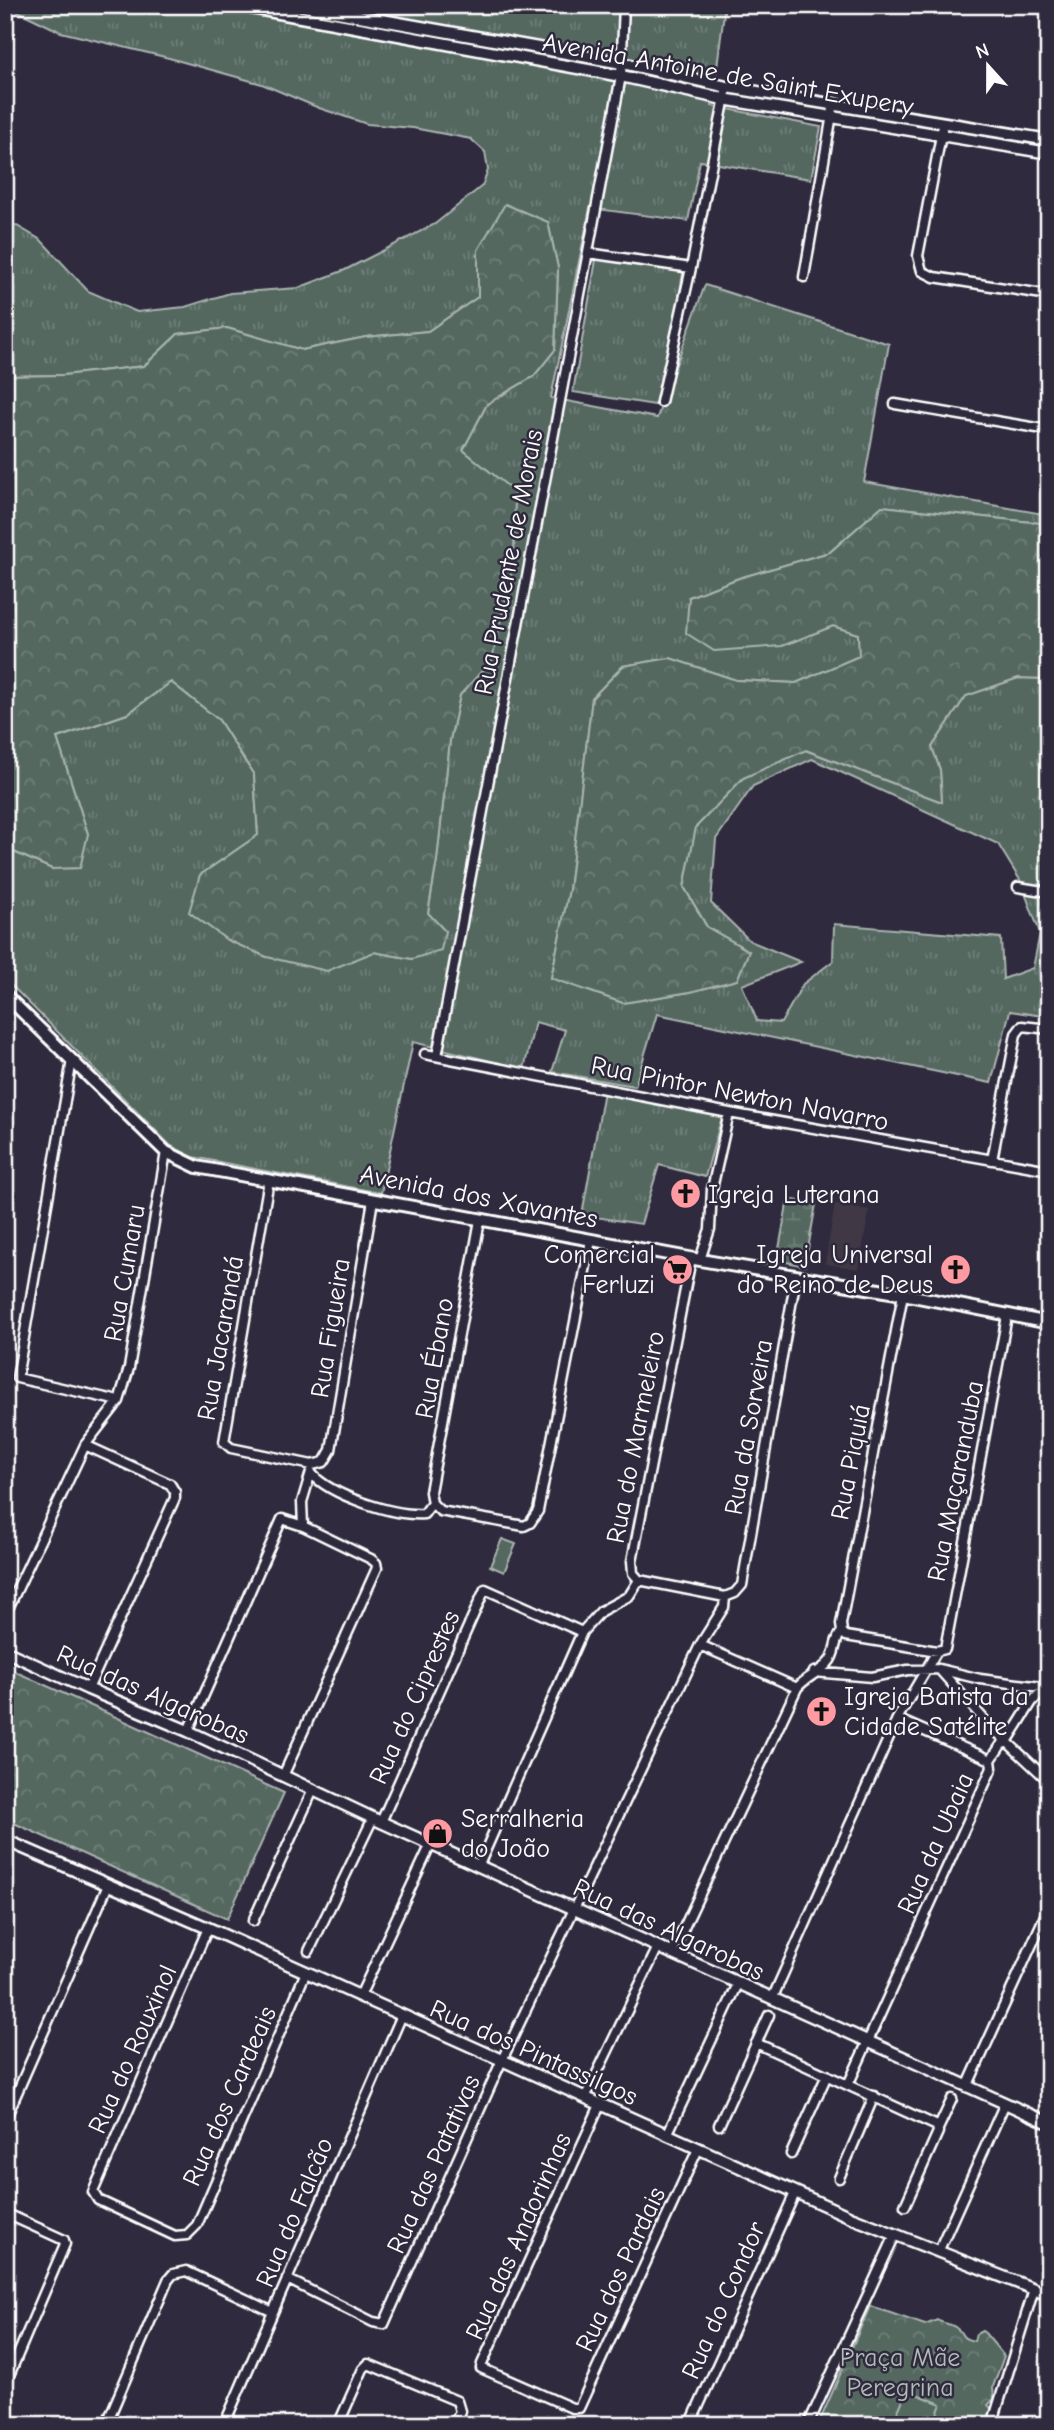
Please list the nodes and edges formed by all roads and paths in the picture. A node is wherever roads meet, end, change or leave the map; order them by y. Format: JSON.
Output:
{"nodes":[{"id":1,"x":298,"y":5,"type":"edge"},
{"id":2,"x":624,"y":5,"type":"edge"},
{"id":3,"x":242,"y":6,"type":"edge"},
{"id":4,"x":265,"y":8,"type":"edge"},
{"id":5,"x":622,"y":63,"type":"junction"},
{"id":6,"x":621,"y":76,"type":"junction"},
{"id":7,"x":727,"y":87,"type":"junction"},
{"id":8,"x":723,"y":99,"type":"junction"},
{"id":9,"x":834,"y":103,"type":"junction"},
{"id":10,"x":831,"y":117,"type":"junction"},
{"id":11,"x":943,"y":122,"type":"junction"},
{"id":12,"x":941,"y":134,"type":"junction"},
{"id":13,"x":1049,"y":140,"type":"edge"},
{"id":14,"x":1049,"y":153,"type":"edge"},
{"id":15,"x":587,"y":253,"type":"junction"},
{"id":16,"x":691,"y":268,"type":"junction"},
{"id":17,"x":804,"y":277,"type":"dead end"},
{"id":18,"x":1048,"y":293,"type":"edge"},
{"id":19,"x":661,"y":402,"type":"dead end"},
{"id":20,"x":895,"y":404,"type":"dead end"},
{"id":21,"x":1049,"y":430,"type":"edge"},
{"id":22,"x":1018,"y":887,"type":"dead end"},
{"id":23,"x":1049,"y":892,"type":"edge"},
{"id":24,"x":5,"y":995,"type":"edge"},
{"id":25,"x":1049,"y":1029,"type":"edge"},
{"id":26,"x":425,"y":1054,"type":"dead end"},
{"id":27,"x":437,"y":1056,"type":"junction"},
{"id":28,"x":72,"y":1060,"type":"junction"},
{"id":29,"x":729,"y":1113,"type":"junction"},
{"id":30,"x":166,"y":1152,"type":"junction"},
{"id":31,"x":992,"y":1160,"type":"junction"},
{"id":32,"x":1049,"y":1170,"type":"edge"},
{"id":33,"x":269,"y":1180,"type":"junction"},
{"id":34,"x":373,"y":1200,"type":"junction"},
{"id":35,"x":480,"y":1220,"type":"junction"},
{"id":36,"x":591,"y":1240,"type":"junction"},
{"id":37,"x":695,"y":1260,"type":"junction"},
{"id":38,"x":796,"y":1277,"type":"junction"},
{"id":39,"x":903,"y":1294,"type":"junction"},
{"id":40,"x":1007,"y":1316,"type":"junction"},
{"id":41,"x":1049,"y":1323,"type":"edge"},
{"id":42,"x":118,"y":1401,"type":"junction"},
{"id":43,"x":85,"y":1445,"type":"junction"},
{"id":44,"x":324,"y":1462,"type":"joint"},
{"id":45,"x":312,"y":1469,"type":"junction"},
{"id":46,"x":432,"y":1503,"type":"junction"},
{"id":47,"x":303,"y":1526,"type":"junction"},
{"id":48,"x":639,"y":1580,"type":"junction"},
{"id":49,"x":725,"y":1597,"type":"junction"},
{"id":50,"x":5,"y":1615,"type":"edge"},
{"id":51,"x":582,"y":1632,"type":"junction"},
{"id":52,"x":844,"y":1634,"type":"junction"},
{"id":53,"x":700,"y":1645,"type":"junction"},
{"id":54,"x":5,"y":1651,"type":"edge"},
{"id":55,"x":939,"y":1652,"type":"junction"},
{"id":56,"x":927,"y":1668,"type":"junction"},
{"id":57,"x":939,"y":1669,"type":"junction"},
{"id":58,"x":1049,"y":1670,"type":"edge"},
{"id":59,"x":814,"y":1672,"type":"junction"},
{"id":60,"x":797,"y":1688,"type":"junction"},
{"id":61,"x":1047,"y":1688,"type":"edge"},
{"id":62,"x":88,"y":1689,"type":"junction"},
{"id":63,"x":897,"y":1718,"type":"junction"},
{"id":64,"x":188,"y":1731,"type":"junction"},
{"id":65,"x":1007,"y":1742,"type":"junction"},
{"id":66,"x":991,"y":1760,"type":"junction"},
{"id":67,"x":283,"y":1776,"type":"junction"},
{"id":68,"x":1049,"y":1781,"type":"edge"},
{"id":69,"x":313,"y":1790,"type":"junction"},
{"id":70,"x":377,"y":1820,"type":"junction"},
{"id":71,"x":9,"y":1842,"type":"edge"},
{"id":72,"x":431,"y":1844,"type":"junction"},
{"id":73,"x":5,"y":1858,"type":"edge"},
{"id":74,"x":479,"y":1865,"type":"junction"},
{"id":75,"x":108,"y":1885,"type":"junction"},
{"id":76,"x":1049,"y":1907,"type":"edge"},
{"id":77,"x":574,"y":1908,"type":"junction"},
{"id":78,"x":253,"y":1921,"type":"dead end"},
{"id":79,"x":208,"y":1927,"type":"junction"},
{"id":80,"x":659,"y":1947,"type":"junction"},
{"id":81,"x":309,"y":1951,"type":"dead end"},
{"id":82,"x":673,"y":1953,"type":"junction"},
{"id":83,"x":306,"y":1972,"type":"junction"},
{"id":84,"x":738,"y":1984,"type":"junction"},
{"id":85,"x":360,"y":1996,"type":"junction"},
{"id":86,"x":772,"y":1999,"type":"junction"},
{"id":87,"x":402,"y":2015,"type":"junction"},
{"id":88,"x":769,"y":2015,"type":"dead end"},
{"id":89,"x":756,"y":2043,"type":"junction"},
{"id":90,"x":868,"y":2043,"type":"junction"},
{"id":91,"x":502,"y":2060,"type":"junction"},
{"id":92,"x":827,"y":2075,"type":"junction"},
{"id":93,"x":848,"y":2085,"type":"junction"},
{"id":94,"x":967,"y":2087,"type":"junction"},
{"id":95,"x":874,"y":2096,"type":"junction"},
{"id":96,"x":585,"y":2098,"type":"junction"},
{"id":97,"x":952,"y":2099,"type":"dead end"},
{"id":98,"x":1005,"y":2103,"type":"junction"},
{"id":99,"x":600,"y":2105,"type":"junction"},
{"id":100,"x":5,"y":2120,"type":"edge"},
{"id":101,"x":1049,"y":2123,"type":"edge"},
{"id":102,"x":719,"y":2126,"type":"dead end"},
{"id":103,"x":938,"y":2129,"type":"junction"},
{"id":104,"x":667,"y":2135,"type":"junction"},
{"id":105,"x":698,"y":2149,"type":"junction"},
{"id":106,"x":792,"y":2154,"type":"dead end"},
{"id":107,"x":839,"y":2178,"type":"dead end"},
{"id":108,"x":795,"y":2193,"type":"junction"},
{"id":109,"x":905,"y":2206,"type":"dead end"},
{"id":110,"x":5,"y":2213,"type":"edge"},
{"id":111,"x":187,"y":2235,"type":"joint"},
{"id":112,"x":895,"y":2235,"type":"junction"},
{"id":113,"x":938,"y":2252,"type":"junction"},
{"id":114,"x":287,"y":2279,"type":"junction"},
{"id":115,"x":1034,"y":2289,"type":"junction"},
{"id":116,"x":1049,"y":2295,"type":"edge"},
{"id":117,"x":273,"y":2312,"type":"junction"},
{"id":118,"x":5,"y":2385,"type":"edge"},
{"id":119,"x":579,"y":2407,"type":"joint"},
{"id":120,"x":106,"y":2425,"type":"edge"},
{"id":121,"x":224,"y":2425,"type":"edge"},
{"id":122,"x":338,"y":2425,"type":"edge"},
{"id":123,"x":454,"y":2425,"type":"edge"},
{"id":124,"x":690,"y":2425,"type":"edge"},
{"id":125,"x":808,"y":2425,"type":"edge"},
{"id":126,"x":992,"y":2425,"type":"edge"}],
"edges":[{"from":1,"to":5,"type":"street","name":"Avenida Antoine de Saint Exupery"},
{"from":2,"to":5,"type":"street","name":"Rua Prudente de Morais"},
{"from":3,"to":4,"type":"street","name":"Avenida Antoine de Saint Exupery"},
{"from":4,"to":6,"type":"street","name":"Avenida Antoine de Saint Exupery"},
{"from":5,"to":6,"type":"street","name":"Rua Prudente de Morais"},
{"from":5,"to":7,"type":"street","name":"Avenida Antoine de Saint Exupery"},
{"from":6,"to":8,"type":"street","name":"Avenida Antoine de Saint Exupery"},
{"from":6,"to":15,"type":"street","name":"Rua Prudente de Morais"},
{"from":7,"to":8,"type":"street"},
{"from":7,"to":9,"type":"street","name":"Avenida Antoine de Saint Exupery"},
{"from":8,"to":10,"type":"street","name":"Avenida Antoine de Saint Exupery"},
{"from":8,"to":16,"type":"street"},
{"from":9,"to":10,"type":"street"},
{"from":9,"to":11,"type":"street","name":"Avenida Antoine de Saint Exupery"},
{"from":10,"to":12,"type":"street","name":"Avenida Antoine de Saint Exupery"},
{"from":10,"to":17,"type":"street"},
{"from":11,"to":12,"type":"street"},
{"from":11,"to":13,"type":"street","name":"Avenida Antoine de Saint Exupery"},
{"from":12,"to":14,"type":"street","name":"Avenida Antoine de Saint Exupery"},
{"from":12,"to":18,"type":"street"},
{"from":15,"to":16,"type":"street"},
{"from":15,"to":27,"type":"street","name":"Rua Prudente de Morais"},
{"from":16,"to":19,"type":"street"},
{"from":20,"to":21,"type":"street"},
{"from":22,"to":23,"type":"street"},
{"from":24,"to":28,"type":"main road","name":"Avenida dos Xavantes"},
{"from":25,"to":31,"type":"street"},
{"from":26,"to":27,"type":"street","name":"Rua Pintor Newton Navarro"},
{"from":27,"to":29,"type":"street","name":"Rua Pintor Newton Navarro"},
{"from":28,"to":30,"type":"main road","name":"Avenida dos Xavantes"},
{"from":28,"to":42,"type":"street"},
{"from":29,"to":31,"type":"street","name":"Rua Pintor Newton Navarro"},
{"from":29,"to":37,"type":"street","name":"Rua do Marmeleiro"},
{"from":30,"to":33,"type":"main road","name":"Avenida dos Xavantes"},
{"from":30,"to":42,"type":"street","name":"Rua Cumaru"},
{"from":31,"to":32,"type":"street","name":"Rua Pintor Newton Navarro"},
{"from":33,"to":34,"type":"main road","name":"Avenida dos Xavantes"},
{"from":33,"to":45,"type":"street","name":"Rua Jacarandá"},
{"from":34,"to":35,"type":"main road","name":"Avenida dos Xavantes"},
{"from":34,"to":44,"type":"street","name":"Rua Figueira"},
{"from":35,"to":36,"type":"main road","name":"Avenida dos Xavantes"},
{"from":35,"to":46,"type":"street","name":"Rua Ébano"},
{"from":36,"to":37,"type":"main road","name":"Avenida dos Xavantes"},
{"from":36,"to":46,"type":"street"},
{"from":37,"to":38,"type":"main road","name":"Avenida dos Xavantes"},
{"from":37,"to":48,"type":"street","name":"Rua do Marmeleiro"},
{"from":38,"to":39,"type":"main road","name":"Avenida dos Xavantes"},
{"from":38,"to":49,"type":"street","name":"Rua da Sorveira"},
{"from":39,"to":40,"type":"main road","name":"Avenida dos Xavantes"},
{"from":39,"to":52,"type":"street","name":"Rua Piquiá"},
{"from":40,"to":41,"type":"main road","name":"Avenida dos Xavantes"},
{"from":40,"to":55,"type":"street","name":"Rua Maçaranduba"},
{"from":42,"to":43,"type":"street","name":"Rua Cumaru"},
{"from":43,"to":50,"type":"street"},
{"from":43,"to":62,"type":"street"},
{"from":44,"to":45,"type":"street","name":"Rua Jacarandá"},
{"from":45,"to":46,"type":"street"},
{"from":45,"to":47,"type":"street"},
{"from":47,"to":64,"type":"street"},
{"from":47,"to":67,"type":"street"},
{"from":48,"to":49,"type":"street"},
{"from":48,"to":51,"type":"street"},
{"from":49,"to":53,"type":"street"},
{"from":51,"to":70,"type":"street","name":"Rua do Ciprestes"},
{"from":51,"to":74,"type":"street"},
{"from":52,"to":55,"type":"street"},
{"from":52,"to":59,"type":"street"},
{"from":53,"to":60,"type":"street"},
{"from":53,"to":77,"type":"street"},
{"from":54,"to":62,"type":"street","name":"Rua das Algarobas"},
{"from":55,"to":56,"type":"street","name":"Rua Maçaranduba"},
{"from":56,"to":57,"type":"street"},
{"from":56,"to":59,"type":"street"},
{"from":56,"to":63,"type":"street","name":"Rua Maçaranduba"},
{"from":57,"to":61,"type":"street"},
{"from":57,"to":65,"type":"street"},
{"from":58,"to":61,"type":"street","name":"Rua da Ubaia"},
{"from":59,"to":60,"type":"street"},
{"from":60,"to":82,"type":"street"},
{"from":61,"to":65,"type":"street","name":"Rua da Ubaia"},
{"from":62,"to":64,"type":"street","name":"Rua das Algarobas"},
{"from":63,"to":66,"type":"street"},
{"from":63,"to":86,"type":"street"},
{"from":64,"to":67,"type":"street","name":"Rua das Algarobas"},
{"from":65,"to":66,"type":"street","name":"Rua da Ubaia"},
{"from":65,"to":68,"type":"street"},
{"from":66,"to":90,"type":"street","name":"Rua da Ubaia"},
{"from":67,"to":69,"type":"street","name":"Rua das Algarobas"},
{"from":69,"to":70,"type":"street","name":"Rua das Algarobas"},
{"from":69,"to":78,"type":"street"},
{"from":70,"to":72,"type":"street","name":"Rua das Algarobas"},
{"from":70,"to":81,"type":"street","name":"Rua do Ciprestes"},
{"from":71,"to":73,"type":"street"},
{"from":71,"to":75,"type":"street","name":"Rua dos Pintassilgos"},
{"from":72,"to":74,"type":"street","name":"Rua das Algarobas"},
{"from":72,"to":85,"type":"street"},
{"from":74,"to":77,"type":"street","name":"Rua das Algarobas"},
{"from":75,"to":79,"type":"street","name":"Rua dos Pintassilgos"},
{"from":75,"to":100,"type":"street"},
{"from":76,"to":94,"type":"street"},
{"from":77,"to":80,"type":"street","name":"Rua das Algarobas"},
{"from":77,"to":91,"type":"street","name":"Rua das Patativas"},
{"from":79,"to":83,"type":"street","name":"Rua dos Pintassilgos"},
{"from":79,"to":111,"type":"street","name":"Rua do Rouxinol"},
{"from":80,"to":82,"type":"street","name":"Rua das Algarobas"},
{"from":80,"to":96,"type":"street"},
{"from":82,"to":84,"type":"street","name":"Rua das Algarobas"},
{"from":83,"to":85,"type":"street","name":"Rua dos Pintassilgos"},
{"from":83,"to":111,"type":"street","name":"Rua dos Cardeais"},
{"from":84,"to":86,"type":"street","name":"Rua das Algarobas"},
{"from":84,"to":104,"type":"street"},
{"from":85,"to":87,"type":"street","name":"Rua dos Pintassilgos"},
{"from":86,"to":90,"type":"street","name":"Rua das Algarobas"},
{"from":87,"to":91,"type":"street","name":"Rua dos Pintassilgos"},
{"from":87,"to":114,"type":"street","name":"Rua do Falcão"},
{"from":88,"to":89,"type":"street"},
{"from":89,"to":92,"type":"street"},
{"from":89,"to":102,"type":"street"},
{"from":90,"to":93,"type":"street","name":"Rua da Ubaia"},
{"from":90,"to":94,"type":"street","name":"Rua das Algarobas"},
{"from":91,"to":96,"type":"street","name":"Rua dos Pintassilgos"},
{"from":91,"to":114,"type":"street","name":"Rua das Patativas"},
{"from":92,"to":93,"type":"street"},
{"from":92,"to":106,"type":"street"},
{"from":93,"to":95,"type":"street"},
{"from":94,"to":98,"type":"street","name":"Rua das Algarobas"},
{"from":95,"to":103,"type":"street"},
{"from":95,"to":107,"type":"street"},
{"from":96,"to":99,"type":"street","name":"Rua dos Pintassilgos"},
{"from":97,"to":103,"type":"street"},
{"from":98,"to":101,"type":"street","name":"Rua das Algarobas"},
{"from":98,"to":113,"type":"street"},
{"from":99,"to":104,"type":"street","name":"Rua dos Pintassilgos"},
{"from":99,"to":119,"type":"street","name":"Rua das Andorinhas"},
{"from":103,"to":109,"type":"street"},
{"from":104,"to":105,"type":"street","name":"Rua dos Pintassilgos"},
{"from":105,"to":108,"type":"street","name":"Rua dos Pintassilgos"},
{"from":105,"to":119,"type":"street","name":"Rua dos Pardais"},
{"from":108,"to":112,"type":"street","name":"Rua dos Pintassilgos"},
{"from":108,"to":124,"type":"street","name":"Rua do Condor"},
{"from":110,"to":118,"type":"street"},
{"from":112,"to":113,"type":"street","name":"Rua dos Pintassilgos"},
{"from":112,"to":125,"type":"street"},
{"from":113,"to":115,"type":"street","name":"Rua dos Pintassilgos"},
{"from":114,"to":117,"type":"street","name":"Rua do Falcão"},
{"from":115,"to":116,"type":"street","name":"Rua dos Pintassilgos"},
{"from":115,"to":126,"type":"street"},
{"from":117,"to":120,"type":"street"},
{"from":117,"to":121,"type":"street","name":"Rua do Falcão"},
{"from":122,"to":123,"type":"street"}]}
